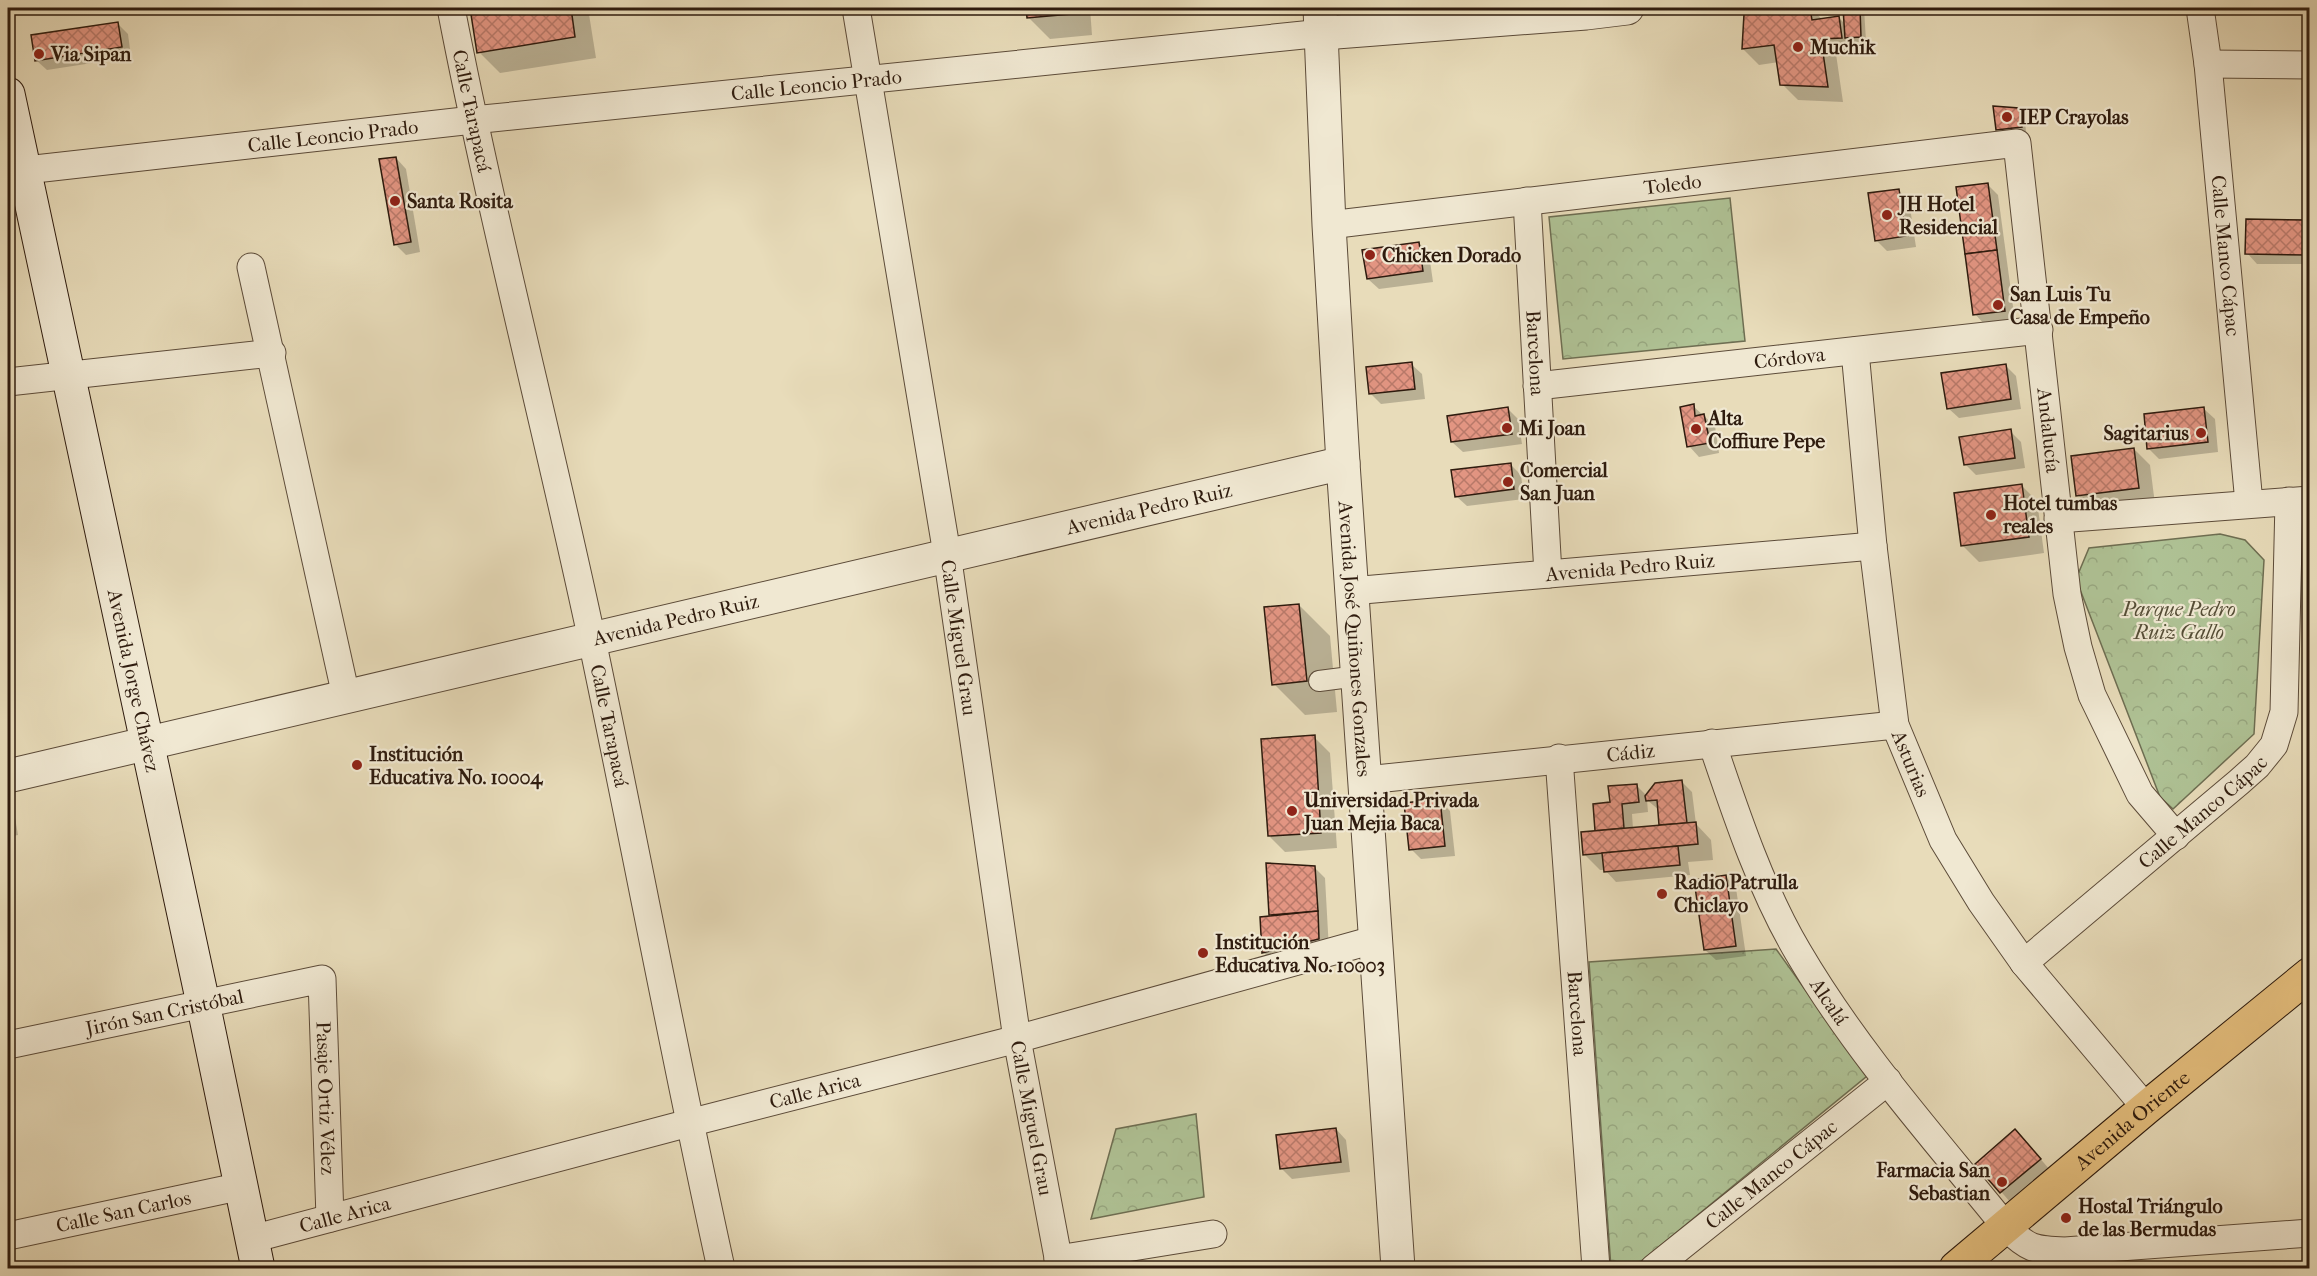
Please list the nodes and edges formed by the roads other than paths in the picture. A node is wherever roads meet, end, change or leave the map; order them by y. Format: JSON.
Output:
{"nodes":[{"id":1,"x":451,"y":8,"type":"edge"},
{"id":2,"x":856,"y":8,"type":"edge"},
{"id":3,"x":1627,"y":8,"type":"edge"},
{"id":4,"x":2200,"y":8,"type":"edge"},
{"id":5,"x":1322,"y":20,"type":"edge"},
{"id":6,"x":2208,"y":64,"type":"junction"},
{"id":7,"x":2310,"y":65,"type":"edge"},
{"id":8,"x":868,"y":80,"type":"junction"},
{"id":9,"x":8,"y":94,"type":"edge"},
{"id":10,"x":473,"y":120,"type":"junction"},
{"id":11,"x":2017,"y":143,"type":"joint"},
{"id":12,"x":16,"y":171,"type":"edge"},
{"id":13,"x":1527,"y":201,"type":"junction"},
{"id":14,"x":1329,"y":225,"type":"junction"},
{"id":15,"x":251,"y":267,"type":"dead end"},
{"id":16,"x":2039,"y":330,"type":"junction"},
{"id":17,"x":1855,"y":351,"type":"junction"},
{"id":18,"x":272,"y":353,"type":"junction"},
{"id":19,"x":69,"y":375,"type":"junction"},
{"id":20,"x":8,"y":382,"type":"edge"},
{"id":21,"x":1538,"y":386,"type":"junction"},
{"id":22,"x":1343,"y":463,"type":"junction"},
{"id":23,"x":2299,"y":500,"type":"edge"},
{"id":24,"x":2249,"y":503,"type":"junction"},
{"id":25,"x":2058,"y":519,"type":"junction"},
{"id":26,"x":1873,"y":546,"type":"junction"},
{"id":27,"x":947,"y":554,"type":"junction"},
{"id":28,"x":1548,"y":574,"type":"junction"},
{"id":29,"x":1351,"y":591,"type":"junction"},
{"id":30,"x":591,"y":638,"type":"junction"},
{"id":31,"x":1358,"y":676,"type":"junction"},
{"id":32,"x":1319,"y":681,"type":"dead end"},
{"id":33,"x":346,"y":696,"type":"junction"},
{"id":34,"x":1895,"y":724,"type":"junction"},
{"id":35,"x":1712,"y":743,"type":"junction"},
{"id":36,"x":147,"y":744,"type":"junction"},
{"id":37,"x":1559,"y":758,"type":"junction"},
{"id":38,"x":8,"y":776,"type":"edge"},
{"id":39,"x":1366,"y":780,"type":"junction"},
{"id":40,"x":2176,"y":836,"type":"junction"},
{"id":41,"x":1377,"y":939,"type":"junction"},
{"id":42,"x":2024,"y":963,"type":"junction"},
{"id":43,"x":2310,"y":974,"type":"edge"},
{"id":44,"x":322,"y":979,"type":"joint"},
{"id":45,"x":203,"y":1003,"type":"junction"},
{"id":46,"x":1017,"y":1039,"type":"junction"},
{"id":47,"x":8,"y":1045,"type":"edge"},
{"id":48,"x":1888,"y":1081,"type":"junction"},
{"id":49,"x":2146,"y":1108,"type":"junction"},
{"id":50,"x":689,"y":1122,"type":"junction"},
{"id":51,"x":242,"y":1186,"type":"junction"},
{"id":52,"x":330,"y":1218,"type":"junction"},
{"id":53,"x":2006,"y":1227,"type":"junction"},
{"id":54,"x":2310,"y":1233,"type":"edge"},
{"id":55,"x":1213,"y":1234,"type":"dead end"},
{"id":56,"x":8,"y":1236,"type":"edge"},
{"id":57,"x":255,"y":1254,"type":"edge"},
{"id":58,"x":1059,"y":1264,"type":"edge"},
{"id":59,"x":721,"y":1269,"type":"edge"},
{"id":60,"x":1398,"y":1269,"type":"edge"},
{"id":61,"x":1596,"y":1269,"type":"edge"},
{"id":62,"x":1654,"y":1269,"type":"edge"},
{"id":63,"x":1956,"y":1269,"type":"edge"}],
"edges":[{"from":1,"to":10,"type":"street","name":"Calle Tarapacá"},
{"from":2,"to":8,"type":"street","name":"Calle Miguel Grau"},
{"from":3,"to":5,"type":"street","name":"Calle Leoncio Prado"},
{"from":4,"to":6,"type":"street","name":"Calle Manco Cápac"},
{"from":5,"to":8,"type":"street","name":"Calle Leoncio Prado"},
{"from":5,"to":14,"type":"street","name":"Avenida José Quiñones Gonzales"},
{"from":6,"to":7,"type":"street"},
{"from":6,"to":24,"type":"street","name":"Calle Manco Cápac"},
{"from":8,"to":10,"type":"street","name":"Calle Leoncio Prado"},
{"from":8,"to":27,"type":"street","name":"Calle Miguel Grau"},
{"from":9,"to":12,"type":"street","name":"Avenida Jorge Chávez"},
{"from":10,"to":12,"type":"street","name":"Calle Leoncio Prado"},
{"from":10,"to":30,"type":"street","name":"Calle Tarapacá"},
{"from":11,"to":13,"type":"street","name":"Toledo"},
{"from":11,"to":16,"type":"street","name":"Andalucía"},
{"from":12,"to":19,"type":"street","name":"Avenida Jorge Chávez"},
{"from":13,"to":14,"type":"street","name":"Toledo"},
{"from":13,"to":21,"type":"street","name":"Barcelona"},
{"from":14,"to":22,"type":"street","name":"Avenida José Quiñones Gonzales"},
{"from":15,"to":18,"type":"street"},
{"from":16,"to":17,"type":"street","name":"Córdova"},
{"from":16,"to":25,"type":"street","name":"Andalucía"},
{"from":17,"to":21,"type":"street","name":"Córdova"},
{"from":17,"to":26,"type":"street","name":"Asturias"},
{"from":18,"to":19,"type":"street"},
{"from":18,"to":33,"type":"street"},
{"from":19,"to":20,"type":"street"},
{"from":19,"to":36,"type":"street","name":"Avenida Jorge Chávez"},
{"from":21,"to":28,"type":"street","name":"Barcelona"},
{"from":22,"to":27,"type":"street","name":"Avenida Pedro Ruiz"},
{"from":22,"to":29,"type":"street","name":"Avenida José Quiñones Gonzales"},
{"from":23,"to":24,"type":"street"},
{"from":23,"to":40,"type":"street","name":"Calle Manco Cápac"},
{"from":24,"to":25,"type":"street"},
{"from":25,"to":40,"type":"street","name":"Andalucía"},
{"from":26,"to":28,"type":"street","name":"Avenida Pedro Ruiz"},
{"from":26,"to":34,"type":"street","name":"Asturias"},
{"from":27,"to":30,"type":"street","name":"Avenida Pedro Ruiz"},
{"from":27,"to":46,"type":"street","name":"Calle Miguel Grau"},
{"from":28,"to":29,"type":"street","name":"Avenida Pedro Ruiz"},
{"from":29,"to":31,"type":"street","name":"Avenida José Quiñones Gonzales"},
{"from":30,"to":33,"type":"street","name":"Avenida Pedro Ruiz"},
{"from":30,"to":50,"type":"street","name":"Calle Tarapacá"},
{"from":31,"to":32,"type":"street"},
{"from":31,"to":39,"type":"street","name":"Avenida José Quiñones Gonzales"},
{"from":33,"to":36,"type":"street","name":"Avenida Pedro Ruiz"},
{"from":34,"to":35,"type":"street","name":"Cádiz"},
{"from":34,"to":42,"type":"street","name":"Asturias"},
{"from":35,"to":37,"type":"street","name":"Cádiz"},
{"from":35,"to":48,"type":"street","name":"Alcalá"},
{"from":36,"to":38,"type":"street","name":"Avenida Pedro Ruiz"},
{"from":36,"to":45,"type":"street","name":"Avenida Jorge Chávez"},
{"from":37,"to":39,"type":"street","name":"Cádiz"},
{"from":37,"to":61,"type":"street","name":"Barcelona"},
{"from":39,"to":41,"type":"street","name":"Avenida José Quiñones Gonzales"},
{"from":40,"to":42,"type":"street","name":"Calle Manco Cápac"},
{"from":41,"to":46,"type":"street","name":"Calle Arica"},
{"from":41,"to":60,"type":"street","name":"Avenida José Quiñones Gonzales"},
{"from":42,"to":49,"type":"street","name":"Asturias"},
{"from":43,"to":49,"type":"main road","name":"Avenida Oriente"},
{"from":44,"to":45,"type":"street","name":"Jirón San Cristóbal"},
{"from":44,"to":52,"type":"street","name":"Pasaje Ortiz Vélez"},
{"from":45,"to":47,"type":"street","name":"Jirón San Cristóbal"},
{"from":45,"to":51,"type":"street","name":"Avenida Jorge Chávez"},
{"from":46,"to":50,"type":"street","name":"Calle Arica"},
{"from":46,"to":58,"type":"street","name":"Calle Miguel Grau"},
{"from":48,"to":53,"type":"street","name":"Alcalá"},
{"from":48,"to":62,"type":"street","name":"Calle Manco Cápac"},
{"from":49,"to":53,"type":"main road","name":"Avenida Oriente"},
{"from":50,"to":52,"type":"street","name":"Calle Arica"},
{"from":50,"to":59,"type":"street","name":"Calle Tarapacá"},
{"from":51,"to":56,"type":"street","name":"Calle San Carlos"},
{"from":51,"to":57,"type":"street","name":"Avenida Jorge Chávez"},
{"from":52,"to":57,"type":"street","name":"Calle Arica"},
{"from":53,"to":54,"type":"street","name":"Alcalá"},
{"from":53,"to":63,"type":"main road","name":"Avenida Oriente"},
{"from":55,"to":58,"type":"street"}]}
